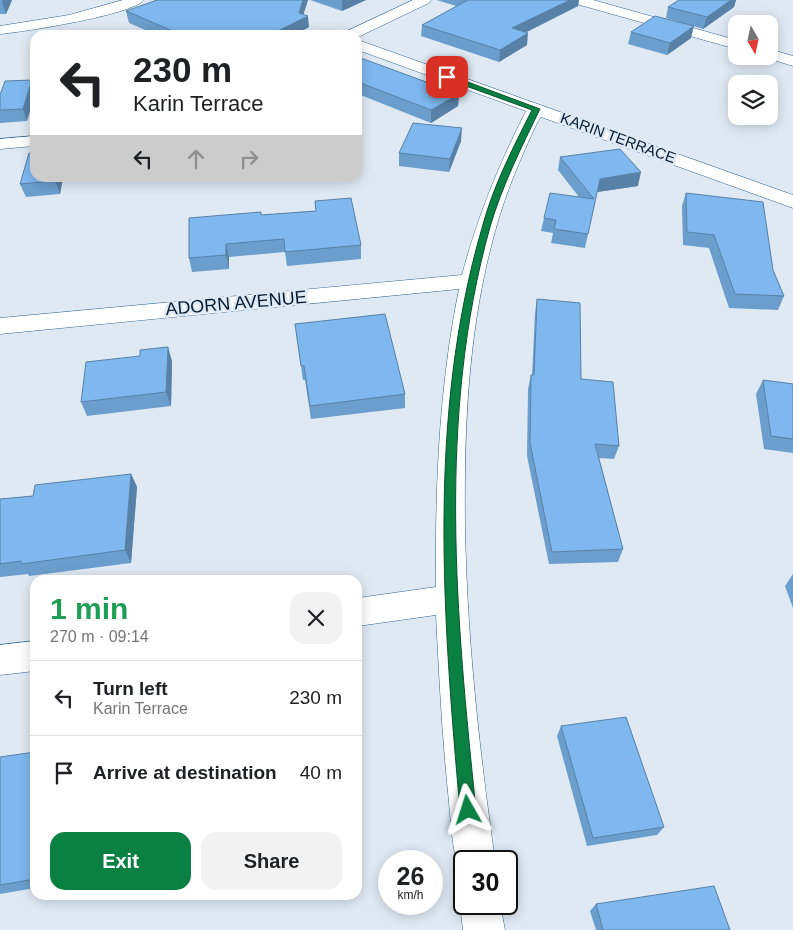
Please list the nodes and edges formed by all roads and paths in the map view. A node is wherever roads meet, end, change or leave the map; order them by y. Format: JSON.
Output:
{"nodes":[{"id":1,"x":137,"y":0,"type":"edge"},
{"id":2,"x":424,"y":0,"type":"edge"},
{"id":3,"x":578,"y":0,"type":"edge"},
{"id":4,"x":0,"y":30,"type":"edge"},
{"id":5,"x":361,"y":30,"type":"edge"},
{"id":6,"x":728,"y":43,"type":"edge"},
{"id":7,"x":362,"y":46,"type":"edge"},
{"id":8,"x":778,"y":57,"type":"edge"},
{"id":9,"x":793,"y":61,"type":"edge"},
{"id":10,"x":536,"y":109,"type":"junction"},
{"id":11,"x":30,"y":141,"type":"edge"},
{"id":12,"x":0,"y":144,"type":"edge"},
{"id":13,"x":793,"y":202,"type":"edge"},
{"id":14,"x":472,"y":281,"type":"junction"},
{"id":15,"x":0,"y":326,"type":"edge"},
{"id":16,"x":452,"y":599,"type":"junction"},
{"id":17,"x":362,"y":611,"type":"edge"},
{"id":18,"x":30,"y":657,"type":"edge"},
{"id":19,"x":0,"y":660,"type":"edge"},
{"id":20,"x":474,"y":850,"type":"edge"},
{"id":21,"x":482,"y":915,"type":"edge"},
{"id":22,"x":484,"y":930,"type":"edge"}],
"edges":[{"from":1,"to":4,"type":"street"},
{"from":2,"to":5,"type":"street"},
{"from":3,"to":6,"type":"street"},
{"from":7,"to":10,"type":"street","name":"KARIN TERRACE"},
{"from":8,"to":9,"type":"street"},
{"from":10,"to":13,"type":"street","name":"KARIN TERRACE"},
{"from":10,"to":14,"type":"street"},
{"from":11,"to":12,"type":"street"},
{"from":14,"to":15,"type":"street","name":"ADORN AVENUE"},
{"from":14,"to":16,"type":"street"},
{"from":16,"to":17,"type":"street"},
{"from":16,"to":20,"type":"street"},
{"from":18,"to":19,"type":"street"},
{"from":21,"to":22,"type":"street"}]}
